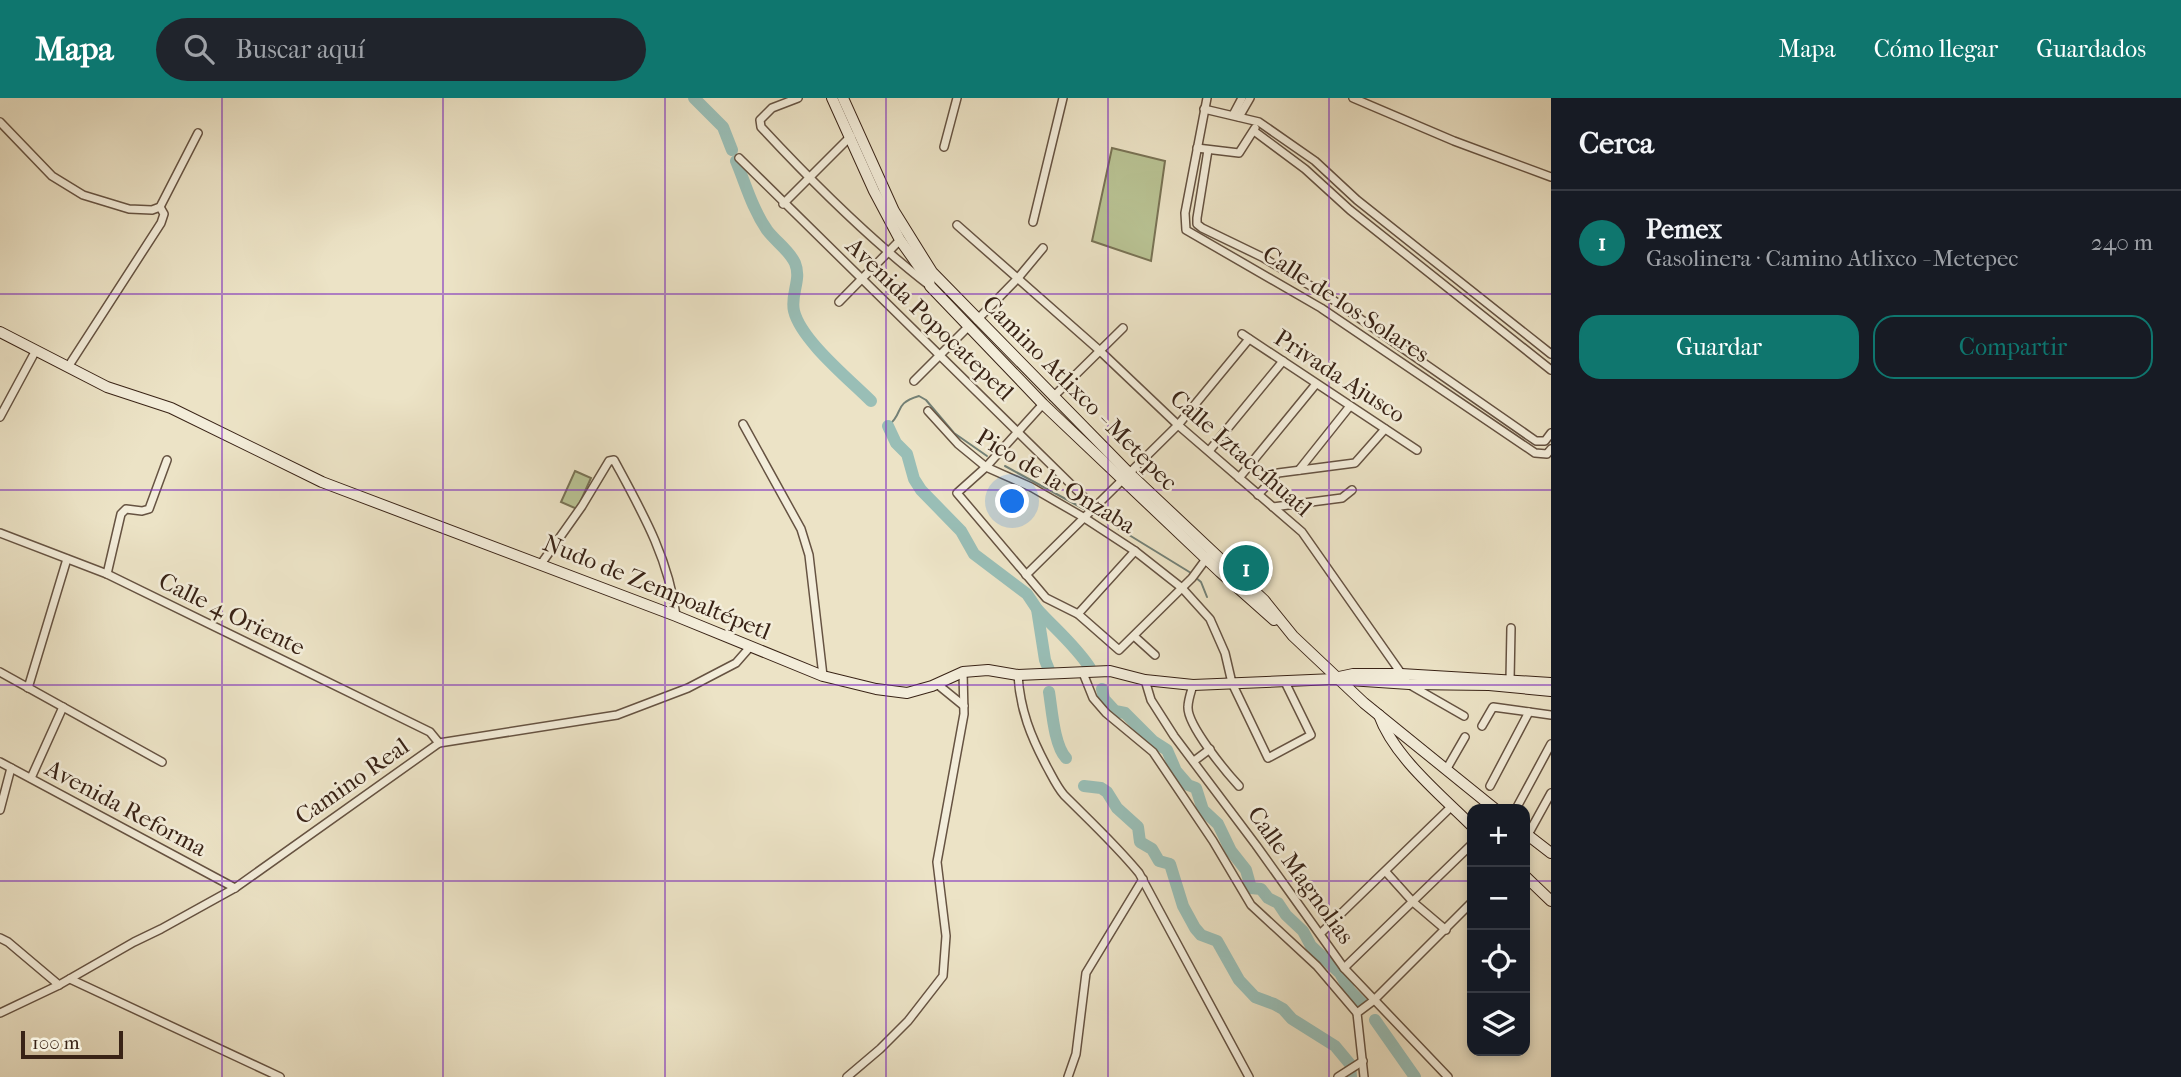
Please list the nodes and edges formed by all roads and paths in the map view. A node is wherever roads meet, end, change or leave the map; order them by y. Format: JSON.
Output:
{"nodes":[{"id":1,"x":798,"y":98,"type":"edge"},
{"id":2,"x":832,"y":98,"type":"edge"},
{"id":3,"x":844,"y":98,"type":"edge"},
{"id":4,"x":957,"y":98,"type":"edge"},
{"id":5,"x":1063,"y":98,"type":"edge"},
{"id":6,"x":1207,"y":98,"type":"edge"},
{"id":7,"x":1242,"y":98,"type":"edge"},
{"id":8,"x":1250,"y":98,"type":"edge"},
{"id":9,"x":1353,"y":98,"type":"edge"},
{"id":10,"x":1204,"y":109,"type":"junction"},
{"id":11,"x":1236,"y":116,"type":"junction"},
{"id":12,"x":0,"y":122,"type":"edge"},
{"id":13,"x":1259,"y":122,"type":"junction"},
{"id":14,"x":1254,"y":131,"type":"junction"},
{"id":15,"x":198,"y":133,"type":"dead end"},
{"id":16,"x":850,"y":136,"type":"junction"},
{"id":17,"x":944,"y":147,"type":"dead end"},
{"id":18,"x":1197,"y":148,"type":"junction"},
{"id":19,"x":1208,"y":150,"type":"junction"},
{"id":20,"x":739,"y":158,"type":"dead end"},
{"id":21,"x":1551,"y":177,"type":"edge"},
{"id":22,"x":809,"y":178,"type":"junction"},
{"id":23,"x":1357,"y":200,"type":"junction"},
{"id":24,"x":783,"y":204,"type":"junction"},
{"id":25,"x":160,"y":207,"type":"junction"},
{"id":26,"x":1350,"y":210,"type":"junction"},
{"id":27,"x":1033,"y":222,"type":"dead end"},
{"id":28,"x":957,"y":225,"type":"dead end"},
{"id":29,"x":900,"y":240,"type":"junction"},
{"id":30,"x":1043,"y":248,"type":"dead end"},
{"id":31,"x":890,"y":252,"type":"junction"},
{"id":32,"x":1018,"y":278,"type":"junction"},
{"id":33,"x":860,"y":279,"type":"junction"},
{"id":34,"x":930,"y":286,"type":"junction"},
{"id":35,"x":1325,"y":295,"type":"junction"},
{"id":36,"x":839,"y":302,"type":"dead end"},
{"id":37,"x":1321,"y":308,"type":"junction"},
{"id":38,"x":1505,"y":318,"type":"junction"},
{"id":39,"x":977,"y":320,"type":"junction"},
{"id":40,"x":1497,"y":326,"type":"junction"},
{"id":41,"x":968,"y":327,"type":"junction"},
{"id":42,"x":1123,"y":328,"type":"dead end"},
{"id":43,"x":0,"y":332,"type":"edge"},
{"id":44,"x":1242,"y":334,"type":"dead end"},
{"id":45,"x":1249,"y":339,"type":"junction"},
{"id":46,"x":1099,"y":350,"type":"junction"},
{"id":47,"x":35,"y":352,"type":"junction"},
{"id":48,"x":1551,"y":354,"type":"edge"},
{"id":49,"x":939,"y":356,"type":"junction"},
{"id":50,"x":1283,"y":361,"type":"junction"},
{"id":51,"x":68,"y":368,"type":"junction"},
{"id":52,"x":1551,"y":370,"type":"edge"},
{"id":53,"x":914,"y":382,"type":"dead end"},
{"id":54,"x":1316,"y":384,"type":"junction"},
{"id":55,"x":1459,"y":387,"type":"junction"},
{"id":56,"x":1451,"y":396,"type":"junction"},
{"id":57,"x":1053,"y":397,"type":"junction"},
{"id":58,"x":1043,"y":404,"type":"junction"},
{"id":59,"x":1350,"y":405,"type":"junction"},
{"id":60,"x":928,"y":411,"type":"dead end"},
{"id":61,"x":0,"y":417,"type":"edge"},
{"id":62,"x":743,"y":424,"type":"dead end"},
{"id":63,"x":1178,"y":425,"type":"junction"},
{"id":64,"x":1385,"y":429,"type":"junction"},
{"id":65,"x":1017,"y":430,"type":"junction"},
{"id":66,"x":1551,"y":433,"type":"edge"},
{"id":67,"x":1551,"y":449,"type":"edge"},
{"id":68,"x":1417,"y":450,"type":"dead end"},
{"id":69,"x":1209,"y":452,"type":"junction"},
{"id":70,"x":167,"y":460,"type":"dead end"},
{"id":71,"x":986,"y":467,"type":"junction"},
{"id":72,"x":1299,"y":470,"type":"junction"},
{"id":73,"x":1126,"y":476,"type":"junction"},
{"id":74,"x":1239,"y":478,"type":"junction"},
{"id":75,"x":1352,"y":490,"type":"dead end"},
{"id":76,"x":1258,"y":495,"type":"junction"},
{"id":77,"x":1273,"y":507,"type":"junction"},
{"id":78,"x":1095,"y":508,"type":"junction"},
{"id":79,"x":1083,"y":517,"type":"junction"},
{"id":80,"x":0,"y":533,"type":"edge"},
{"id":81,"x":1135,"y":551,"type":"junction"},
{"id":82,"x":1208,"y":555,"type":"junction"},
{"id":83,"x":68,"y":559,"type":"junction"},
{"id":84,"x":541,"y":564,"type":"junction"},
{"id":85,"x":107,"y":574,"type":"junction"},
{"id":86,"x":1026,"y":575,"type":"junction"},
{"id":87,"x":1182,"y":588,"type":"junction"},
{"id":88,"x":1078,"y":614,"type":"junction"},
{"id":89,"x":676,"y":616,"type":"junction"},
{"id":90,"x":1511,"y":628,"type":"dead end"},
{"id":91,"x":1134,"y":636,"type":"junction"},
{"id":92,"x":750,"y":647,"type":"junction"},
{"id":93,"x":1155,"y":655,"type":"dead end"},
{"id":94,"x":0,"y":672,"type":"edge"},
{"id":95,"x":963,"y":672,"type":"junction"},
{"id":96,"x":1083,"y":673,"type":"junction"},
{"id":97,"x":1401,"y":674,"type":"junction"},
{"id":98,"x":1018,"y":675,"type":"junction"},
{"id":99,"x":823,"y":676,"type":"junction"},
{"id":100,"x":1337,"y":679,"type":"junction"},
{"id":101,"x":1145,"y":680,"type":"junction"},
{"id":102,"x":1510,"y":680,"type":"junction"},
{"id":103,"x":1285,"y":682,"type":"junction"},
{"id":104,"x":1232,"y":683,"type":"junction"},
{"id":105,"x":1551,"y":683,"type":"edge"},
{"id":106,"x":937,"y":684,"type":"junction"},
{"id":107,"x":1409,"y":684,"type":"junction"},
{"id":108,"x":1193,"y":685,"type":"junction"},
{"id":109,"x":28,"y":688,"type":"junction"},
{"id":110,"x":1551,"y":691,"type":"edge"},
{"id":111,"x":964,"y":706,"type":"junction"},
{"id":112,"x":63,"y":707,"type":"junction"},
{"id":113,"x":1529,"y":712,"type":"junction"},
{"id":114,"x":1379,"y":715,"type":"junction"},
{"id":115,"x":1551,"y":715,"type":"edge"},
{"id":116,"x":1464,"y":716,"type":"dead end"},
{"id":117,"x":1482,"y":726,"type":"dead end"},
{"id":118,"x":1465,"y":737,"type":"dead end"},
{"id":119,"x":439,"y":743,"type":"junction"},
{"id":120,"x":1551,"y":744,"type":"edge"},
{"id":121,"x":1210,"y":749,"type":"junction"},
{"id":122,"x":1194,"y":761,"type":"junction"},
{"id":123,"x":0,"y":762,"type":"edge"},
{"id":124,"x":162,"y":762,"type":"dead end"},
{"id":125,"x":11,"y":768,"type":"junction"},
{"id":126,"x":1446,"y":769,"type":"junction"},
{"id":127,"x":31,"y":778,"type":"junction"},
{"id":128,"x":1239,"y":786,"type":"dead end"},
{"id":129,"x":1490,"y":786,"type":"dead end"},
{"id":130,"x":1551,"y":793,"type":"edge"},
{"id":131,"x":1489,"y":804,"type":"edge"},
{"id":132,"x":1519,"y":804,"type":"edge"},
{"id":133,"x":1452,"y":806,"type":"junction"},
{"id":134,"x":0,"y":810,"type":"edge"},
{"id":135,"x":1467,"y":821,"type":"edge"},
{"id":136,"x":1530,"y":829,"type":"edge"},
{"id":137,"x":1530,"y":839,"type":"edge"},
{"id":138,"x":1467,"y":849,"type":"edge"},
{"id":139,"x":1551,"y":853,"type":"edge"},
{"id":140,"x":1386,"y":872,"type":"junction"},
{"id":141,"x":1143,"y":879,"type":"junction"},
{"id":142,"x":1530,"y":881,"type":"edge"},
{"id":143,"x":235,"y":888,"type":"junction"},
{"id":144,"x":1413,"y":901,"type":"junction"},
{"id":145,"x":1551,"y":901,"type":"edge"},
{"id":146,"x":1467,"y":907,"type":"edge"},
{"id":147,"x":1446,"y":930,"type":"junction"},
{"id":148,"x":1321,"y":933,"type":"junction"},
{"id":149,"x":0,"y":938,"type":"edge"},
{"id":150,"x":1344,"y":968,"type":"junction"},
{"id":151,"x":70,"y":979,"type":"junction"},
{"id":152,"x":60,"y":985,"type":"junction"},
{"id":153,"x":1373,"y":1001,"type":"junction"},
{"id":154,"x":0,"y":1013,"type":"edge"},
{"id":155,"x":1357,"y":1013,"type":"junction"},
{"id":156,"x":1363,"y":1061,"type":"junction"},
{"id":157,"x":1340,"y":1075,"type":"edge"},
{"id":158,"x":280,"y":1077,"type":"edge"},
{"id":159,"x":847,"y":1077,"type":"edge"},
{"id":160,"x":1068,"y":1077,"type":"edge"},
{"id":161,"x":1249,"y":1077,"type":"edge"},
{"id":162,"x":1364,"y":1077,"type":"edge"},
{"id":163,"x":1448,"y":1077,"type":"edge"}],
"edges":[{"from":1,"to":22,"type":"street"},
{"from":2,"to":16,"type":"street"},
{"from":3,"to":39,"type":"street","name":"Camino Atlixco - Metepec"},
{"from":4,"to":17,"type":"street"},
{"from":5,"to":27,"type":"street"},
{"from":6,"to":10,"type":"street","name":"Calle de los Solares"},
{"from":7,"to":11,"type":"street"},
{"from":8,"to":11,"type":"street"},
{"from":9,"to":21,"type":"street"},
{"from":10,"to":11,"type":"street"},
{"from":10,"to":18,"type":"street","name":"Calle de los Solares"},
{"from":11,"to":13,"type":"street"},
{"from":12,"to":25,"type":"street"},
{"from":13,"to":14,"type":"street"},
{"from":13,"to":23,"type":"street"},
{"from":14,"to":19,"type":"street"},
{"from":14,"to":26,"type":"street"},
{"from":15,"to":25,"type":"street"},
{"from":16,"to":22,"type":"street"},
{"from":16,"to":29,"type":"street"},
{"from":18,"to":19,"type":"street"},
{"from":18,"to":37,"type":"street","name":"Calle de los Solares"},
{"from":19,"to":35,"type":"street","name":"Calle de los Solares"},
{"from":20,"to":24,"type":"street","name":"Avenida Popocatepetl"},
{"from":22,"to":24,"type":"street"},
{"from":22,"to":31,"type":"street"},
{"from":23,"to":26,"type":"street"},
{"from":23,"to":38,"type":"street"},
{"from":24,"to":33,"type":"street","name":"Avenida Popocatepetl"},
{"from":25,"to":51,"type":"street"},
{"from":26,"to":40,"type":"street"},
{"from":28,"to":32,"type":"street","name":"Calle Iztaccíhuatl"},
{"from":29,"to":31,"type":"street"},
{"from":29,"to":34,"type":"street"},
{"from":30,"to":32,"type":"street"},
{"from":31,"to":33,"type":"street"},
{"from":31,"to":34,"type":"street"},
{"from":32,"to":39,"type":"street"},
{"from":32,"to":46,"type":"street","name":"Calle Iztaccíhuatl"},
{"from":33,"to":36,"type":"street"},
{"from":33,"to":49,"type":"street","name":"Avenida Popocatepetl"},
{"from":34,"to":41,"type":"street"},
{"from":35,"to":37,"type":"street"},
{"from":35,"to":55,"type":"street","name":"Calle de los Solares"},
{"from":37,"to":56,"type":"street","name":"Calle de los Solares"},
{"from":38,"to":40,"type":"street"},
{"from":38,"to":48,"type":"street"},
{"from":39,"to":57,"type":"street","name":"Camino Atlixco - Metepec"},
{"from":40,"to":52,"type":"street"},
{"from":41,"to":49,"type":"street"},
{"from":41,"to":58,"type":"street"},
{"from":42,"to":46,"type":"street"},
{"from":43,"to":47,"type":"street","name":"Nudo de Zempoaltépetl"},
{"from":44,"to":45,"type":"street","name":"Privada Ajusco"},
{"from":45,"to":50,"type":"street","name":"Privada Ajusco"},
{"from":45,"to":63,"type":"street"},
{"from":46,"to":57,"type":"street"},
{"from":46,"to":63,"type":"street","name":"Calle Iztaccíhuatl"},
{"from":47,"to":51,"type":"street","name":"Nudo de Zempoaltépetl"},
{"from":47,"to":61,"type":"street"},
{"from":49,"to":53,"type":"street"},
{"from":49,"to":65,"type":"street","name":"Avenida Popocatepetl"},
{"from":50,"to":54,"type":"street","name":"Privada Ajusco"},
{"from":50,"to":69,"type":"street"},
{"from":51,"to":84,"type":"street","name":"Nudo de Zempoaltépetl"},
{"from":54,"to":59,"type":"street","name":"Privada Ajusco"},
{"from":54,"to":74,"type":"street"},
{"from":55,"to":56,"type":"street"},
{"from":55,"to":66,"type":"street","name":"Calle de los Solares"},
{"from":56,"to":67,"type":"street","name":"Calle de los Solares"},
{"from":57,"to":73,"type":"street","name":"Camino Atlixco - Metepec"},
{"from":58,"to":65,"type":"street"},
{"from":58,"to":73,"type":"street"},
{"from":59,"to":64,"type":"street","name":"Privada Ajusco"},
{"from":59,"to":72,"type":"street"},
{"from":60,"to":71,"type":"street","name":"Pico de la Onzaba"},
{"from":62,"to":99,"type":"street"},
{"from":63,"to":69,"type":"street","name":"Calle Iztaccíhuatl"},
{"from":63,"to":73,"type":"street"},
{"from":64,"to":68,"type":"street","name":"Privada Ajusco"},
{"from":64,"to":72,"type":"street"},
{"from":65,"to":71,"type":"street"},
{"from":65,"to":78,"type":"street","name":"Avenida Popocatepetl"},
{"from":69,"to":74,"type":"street","name":"Calle Iztaccíhuatl"},
{"from":70,"to":85,"type":"street"},
{"from":71,"to":79,"type":"street","name":"Pico de la Onzaba"},
{"from":71,"to":86,"type":"street"},
{"from":72,"to":76,"type":"street"},
{"from":73,"to":78,"type":"street"},
{"from":73,"to":82,"type":"street"},
{"from":74,"to":76,"type":"street","name":"Calle Iztaccíhuatl"},
{"from":75,"to":77,"type":"street"},
{"from":76,"to":77,"type":"street","name":"Calle Iztaccíhuatl"},
{"from":77,"to":97,"type":"street","name":"Calle Iztaccíhuatl"},
{"from":78,"to":79,"type":"street"},
{"from":79,"to":81,"type":"street","name":"Pico de la Onzaba"},
{"from":79,"to":86,"type":"street"},
{"from":80,"to":83,"type":"street","name":"Calle 4 Oriente"},
{"from":81,"to":87,"type":"street","name":"Pico de la Onzaba"},
{"from":81,"to":88,"type":"street"},
{"from":82,"to":87,"type":"street"},
{"from":82,"to":100,"type":"street"},
{"from":83,"to":85,"type":"street","name":"Calle 4 Oriente"},
{"from":83,"to":109,"type":"street"},
{"from":84,"to":89,"type":"street","name":"Nudo de Zempoaltépetl"},
{"from":84,"to":89,"type":"street"},
{"from":85,"to":119,"type":"street","name":"Calle 4 Oriente"},
{"from":86,"to":88,"type":"street"},
{"from":87,"to":91,"type":"street"},
{"from":87,"to":104,"type":"street","name":"Pico de la Onzaba"},
{"from":88,"to":91,"type":"street"},
{"from":89,"to":92,"type":"street","name":"Nudo de Zempoaltépetl"},
{"from":90,"to":102,"type":"street"},
{"from":91,"to":93,"type":"street"},
{"from":92,"to":99,"type":"street","name":"Nudo de Zempoaltépetl"},
{"from":92,"to":119,"type":"street","name":"Camino Real"},
{"from":94,"to":109,"type":"street"},
{"from":95,"to":98,"type":"street","name":"Nudo de Zempoaltépetl"},
{"from":95,"to":106,"type":"street","name":"Nudo de Zempoaltépetl"},
{"from":95,"to":111,"type":"street"},
{"from":96,"to":98,"type":"street","name":"Nudo de Zempoaltépetl"},
{"from":96,"to":101,"type":"street","name":"Nudo de Zempoaltépetl"},
{"from":96,"to":155,"type":"street"},
{"from":97,"to":100,"type":"street"},
{"from":97,"to":102,"type":"street"},
{"from":97,"to":107,"type":"street","name":"Calle Iztaccíhuatl"},
{"from":98,"to":141,"type":"street"},
{"from":99,"to":106,"type":"street","name":"Nudo de Zempoaltépetl"},
{"from":100,"to":103,"type":"street","name":"Nudo de Zempoaltépetl"},
{"from":100,"to":107,"type":"street"},
{"from":100,"to":114,"type":"street"},
{"from":101,"to":108,"type":"street","name":"Nudo de Zempoaltépetl"},
{"from":101,"to":122,"type":"street","name":"Calle Magnolias"},
{"from":102,"to":105,"type":"street"},
{"from":103,"to":104,"type":"street","name":"Nudo de Zempoaltépetl"},
{"from":103,"to":104,"type":"street","name":"Pico de la Onzaba"},
{"from":104,"to":108,"type":"street","name":"Nudo de Zempoaltépetl"},
{"from":106,"to":111,"type":"street"},
{"from":107,"to":110,"type":"street"},
{"from":107,"to":116,"type":"street"},
{"from":108,"to":121,"type":"street"},
{"from":109,"to":112,"type":"street"},
{"from":111,"to":159,"type":"street"},
{"from":112,"to":124,"type":"street"},
{"from":112,"to":127,"type":"street"},
{"from":113,"to":115,"type":"street"},
{"from":113,"to":117,"type":"street"},
{"from":113,"to":129,"type":"street"},
{"from":114,"to":126,"type":"street"},
{"from":114,"to":133,"type":"street"},
{"from":118,"to":126,"type":"street"},
{"from":119,"to":143,"type":"street","name":"Camino Real"},
{"from":120,"to":132,"type":"street"},
{"from":121,"to":122,"type":"street"},
{"from":121,"to":128,"type":"street"},
{"from":122,"to":148,"type":"street","name":"Calle Magnolias"},
{"from":123,"to":125,"type":"street","name":"Avenida Reforma"},
{"from":125,"to":127,"type":"street","name":"Avenida Reforma"},
{"from":125,"to":134,"type":"street"},
{"from":126,"to":131,"type":"street"},
{"from":127,"to":143,"type":"street","name":"Avenida Reforma"},
{"from":130,"to":136,"type":"street"},
{"from":133,"to":135,"type":"street"},
{"from":133,"to":140,"type":"street"},
{"from":137,"to":139,"type":"street"},
{"from":138,"to":144,"type":"street"},
{"from":140,"to":144,"type":"street"},
{"from":140,"to":148,"type":"street"},
{"from":141,"to":160,"type":"street"},
{"from":141,"to":161,"type":"street"},
{"from":142,"to":145,"type":"street"},
{"from":143,"to":151,"type":"street","name":"Camino Real"},
{"from":144,"to":147,"type":"street"},
{"from":144,"to":150,"type":"street"},
{"from":146,"to":147,"type":"street"},
{"from":147,"to":153,"type":"street"},
{"from":148,"to":150,"type":"street","name":"Calle Magnolias"},
{"from":149,"to":152,"type":"street"},
{"from":150,"to":153,"type":"street","name":"Calle Magnolias"},
{"from":151,"to":152,"type":"street","name":"Camino Real"},
{"from":151,"to":158,"type":"street"},
{"from":152,"to":154,"type":"street","name":"Camino Real"},
{"from":153,"to":155,"type":"street"},
{"from":153,"to":163,"type":"street","name":"Calle Magnolias"},
{"from":155,"to":156,"type":"street"},
{"from":156,"to":157,"type":"street"},
{"from":156,"to":162,"type":"street"}]}
